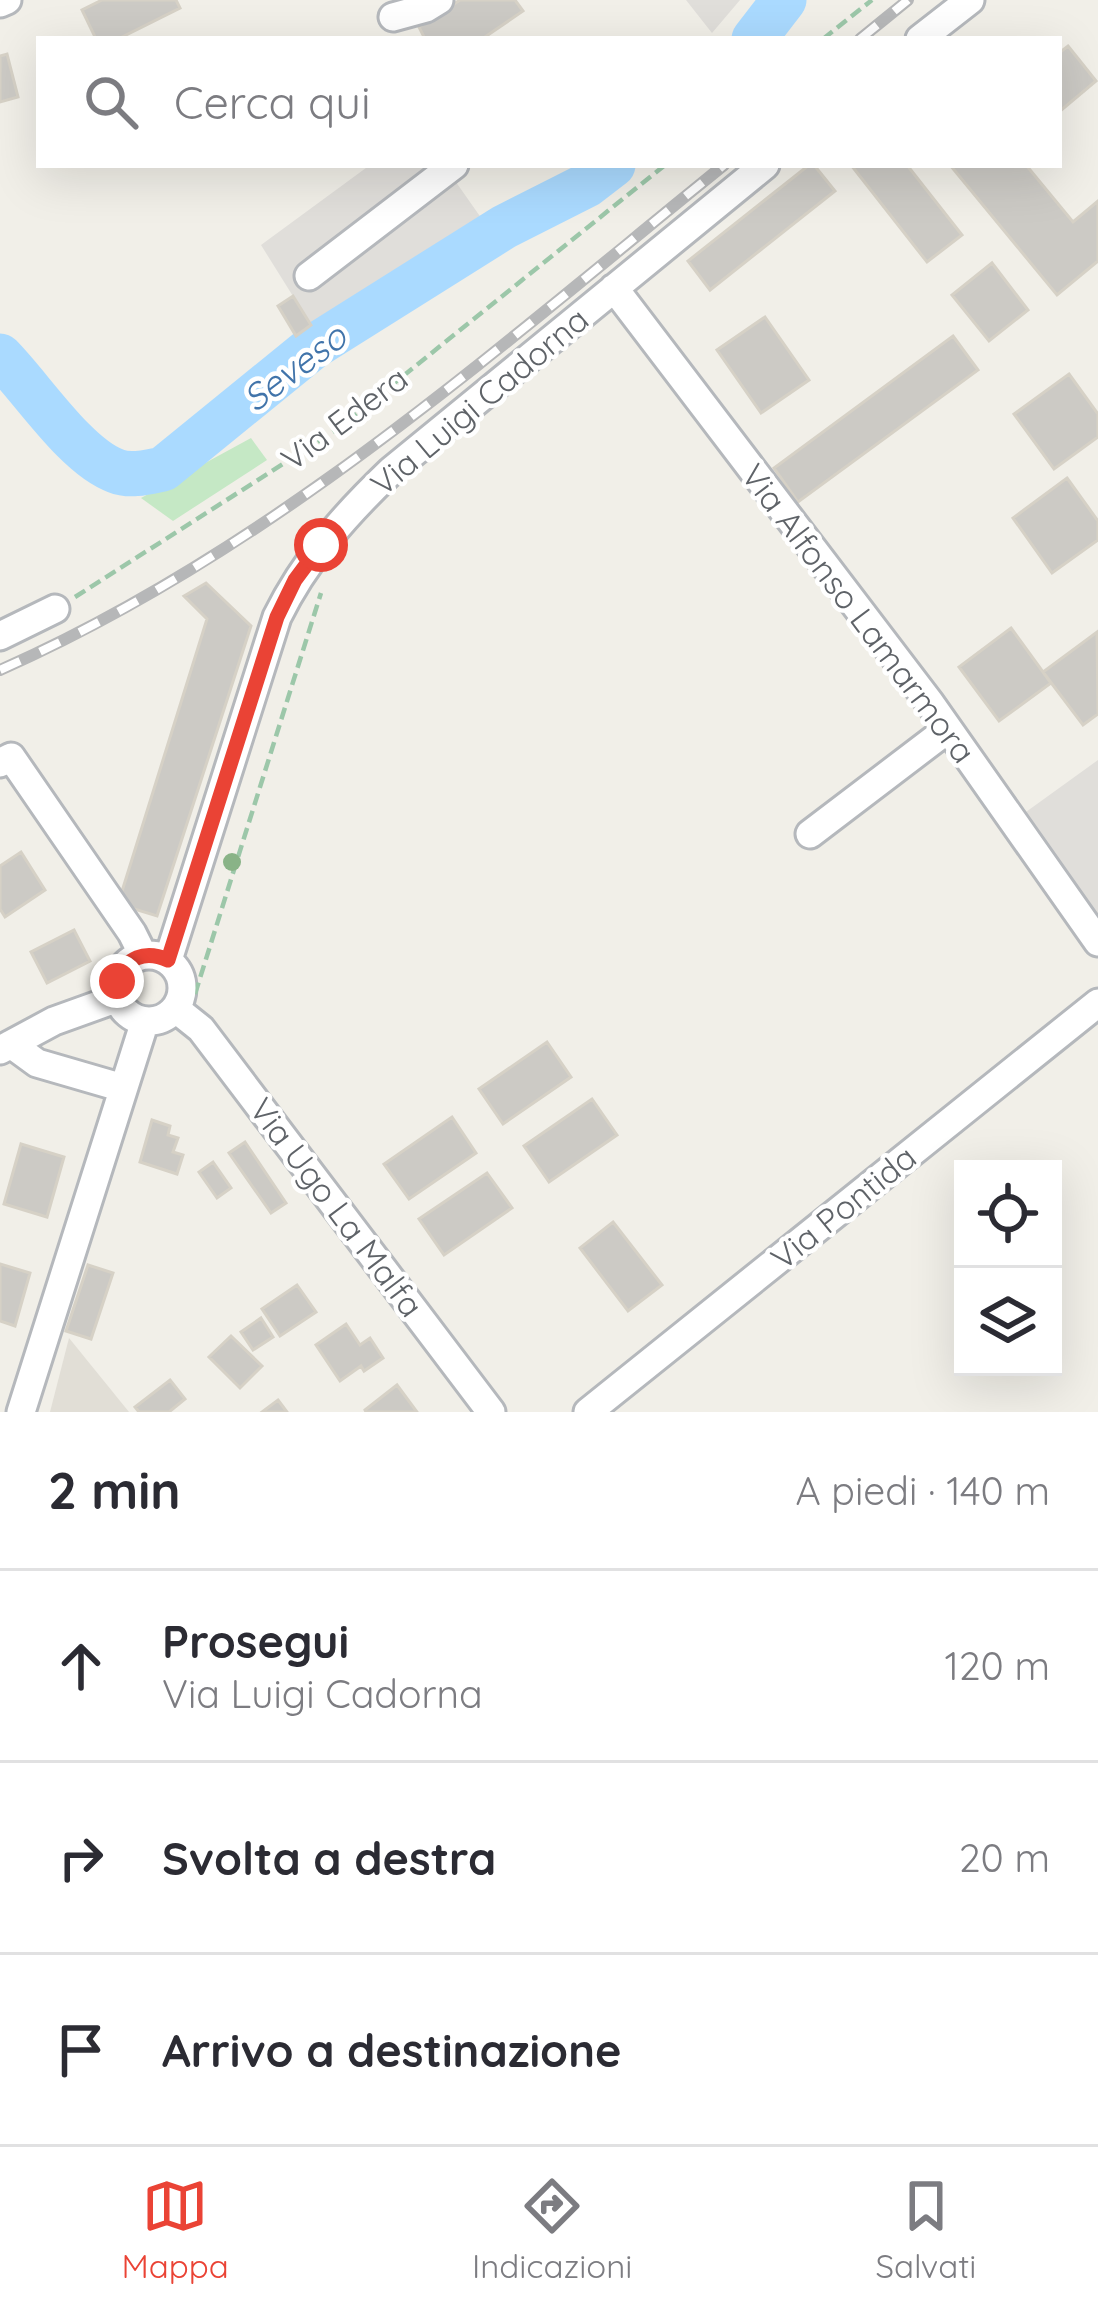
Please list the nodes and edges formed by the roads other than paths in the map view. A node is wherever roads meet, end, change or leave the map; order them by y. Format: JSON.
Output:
{"nodes":[{"id":1,"x":439,"y":0,"type":"edge"},
{"id":2,"x":970,"y":0,"type":"edge"},
{"id":3,"x":394,"y":19,"type":"edge"},
{"id":4,"x":924,"y":36,"type":"edge"},
{"id":5,"x":450,"y":168,"type":"edge"},
{"id":6,"x":761,"y":168,"type":"edge"},
{"id":7,"x":309,"y":276,"type":"dead end"},
{"id":8,"x":614,"y":288,"type":"junction"},
{"id":9,"x":55,"y":609,"type":"road end"},
{"id":10,"x":0,"y":636,"type":"edge"},
{"id":11,"x":948,"y":729,"type":"junction"},
{"id":12,"x":6,"y":760,"type":"edge"},
{"id":13,"x":810,"y":834,"type":"dead end"},
{"id":14,"x":1098,"y":941,"type":"edge"},
{"id":15,"x":155,"y":958,"type":"junction"},
{"id":16,"x":118,"y":998,"type":"junction"},
{"id":17,"x":1098,"y":1003,"type":"edge"},
{"id":18,"x":176,"y":1009,"type":"junction"},
{"id":19,"x":145,"y":1022,"type":"junction"},
{"id":20,"x":6,"y":1047,"type":"edge"},
{"id":21,"x":123,"y":1088,"type":"junction"},
{"id":22,"x":21,"y":1412,"type":"edge"},
{"id":23,"x":491,"y":1412,"type":"edge"},
{"id":24,"x":588,"y":1412,"type":"edge"}],
"edges":[{"from":1,"to":3,"type":"street"},
{"from":2,"to":4,"type":"street"},
{"from":5,"to":7,"type":"street"},
{"from":6,"to":8,"type":"street","name":"Via Luigi Cadorna"},
{"from":8,"to":11,"type":"street","name":"Via Alfonso Lamarmora"},
{"from":8,"to":15,"type":"street","name":"Via Luigi Cadorna"},
{"from":9,"to":10,"type":"street"},
{"from":11,"to":13,"type":"street"},
{"from":11,"to":14,"type":"street","name":"Via Alfonso Lamarmora"},
{"from":12,"to":15,"type":"street"},
{"from":15,"to":16,"type":"street"},
{"from":15,"to":18,"type":"street"},
{"from":16,"to":19,"type":"street"},
{"from":16,"to":20,"type":"street"},
{"from":17,"to":24,"type":"street","name":"Via Pontida"},
{"from":18,"to":19,"type":"street"},
{"from":18,"to":23,"type":"street","name":"Via Ugo La Malfa"},
{"from":19,"to":21,"type":"street"},
{"from":20,"to":21,"type":"street"},
{"from":21,"to":22,"type":"street"}]}
